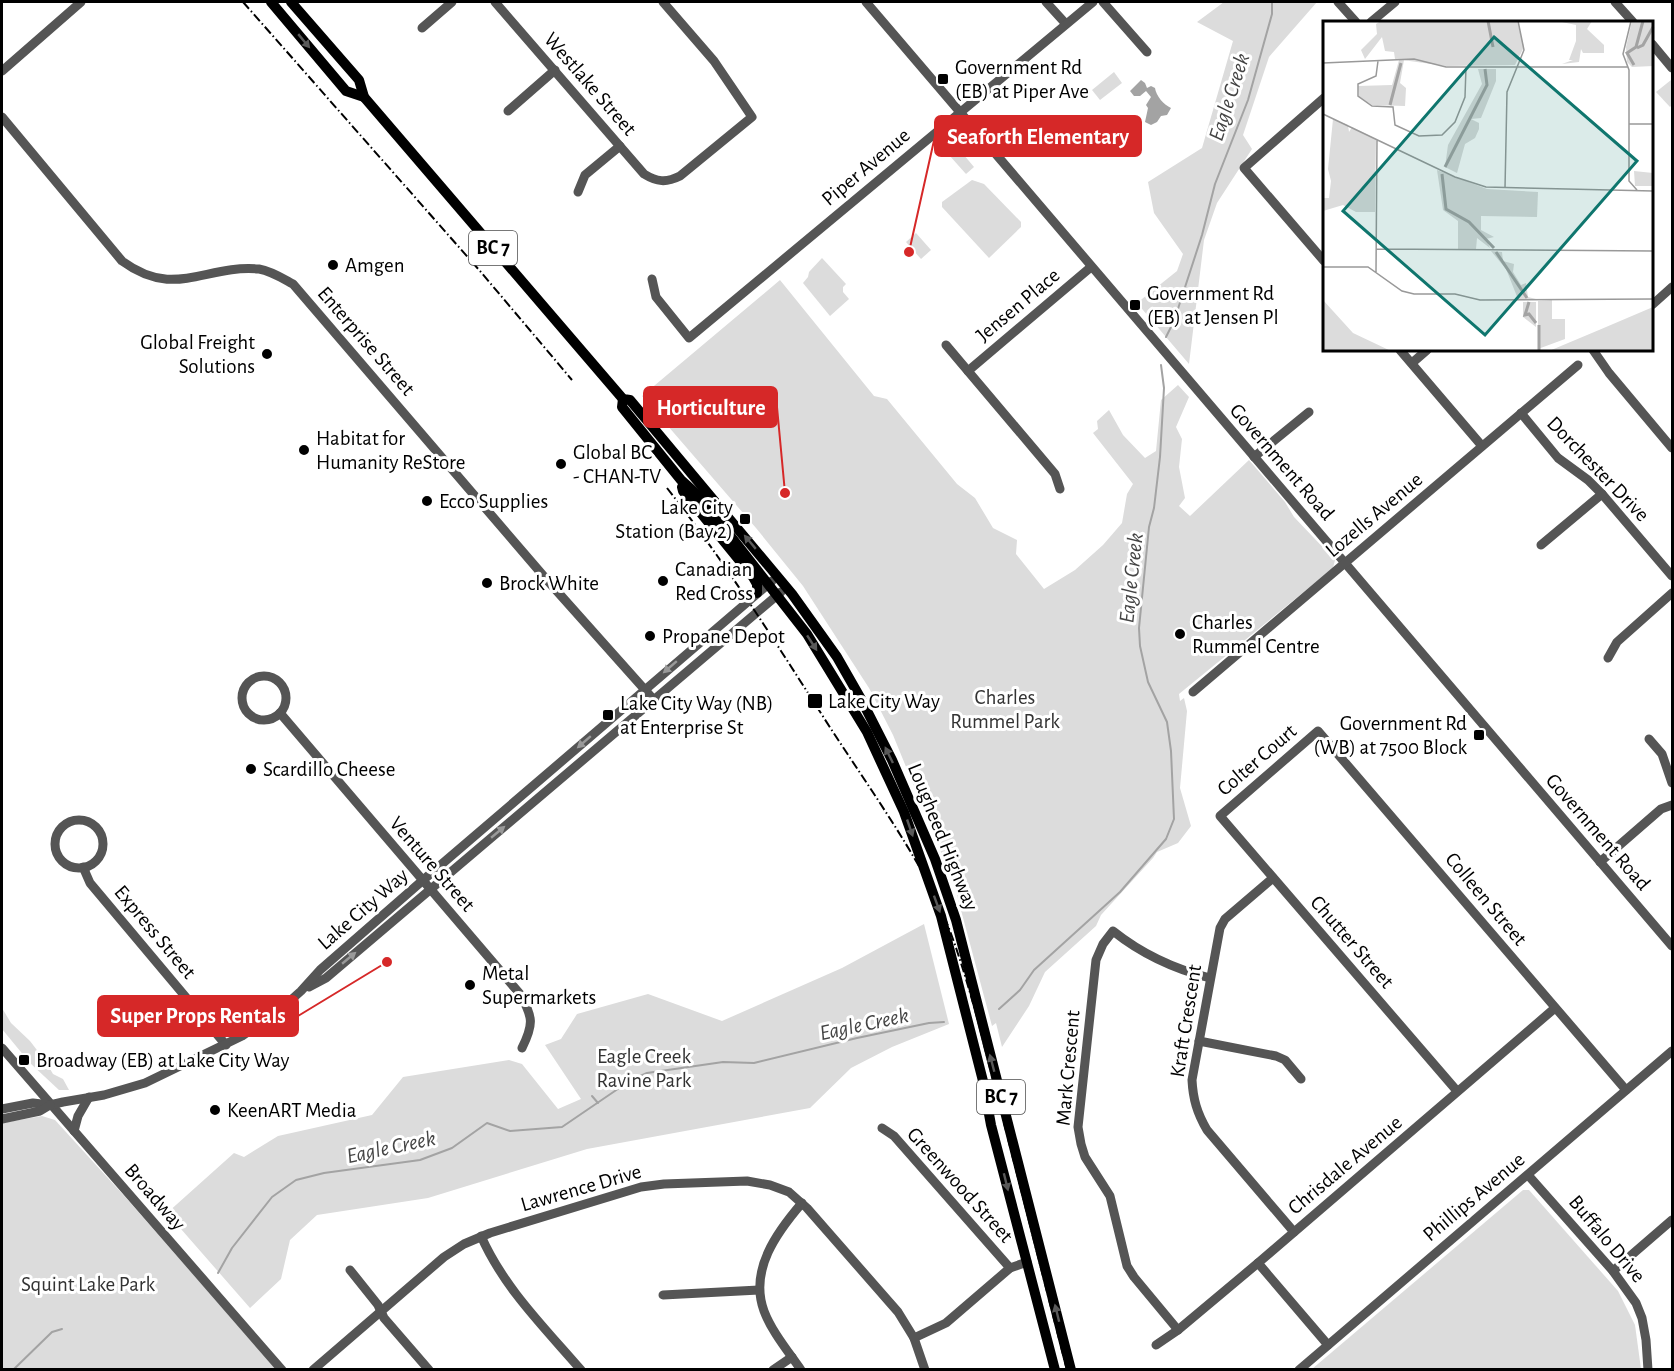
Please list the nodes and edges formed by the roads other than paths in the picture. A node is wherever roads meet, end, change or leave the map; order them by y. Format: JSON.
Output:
{"nodes":[{"id":1,"x":81,"y":2,"type":"edge"},
{"id":2,"x":271,"y":2,"type":"edge"},
{"id":3,"x":291,"y":2,"type":"edge"},
{"id":4,"x":452,"y":2,"type":"edge"},
{"id":5,"x":495,"y":2,"type":"edge"},
{"id":6,"x":663,"y":2,"type":"edge"},
{"id":7,"x":866,"y":2,"type":"edge"},
{"id":8,"x":1046,"y":2,"type":"edge"},
{"id":9,"x":1094,"y":2,"type":"edge"},
{"id":10,"x":1103,"y":2,"type":"edge"},
{"id":11,"x":1338,"y":2,"type":"edge"},
{"id":12,"x":1395,"y":2,"type":"edge"},
{"id":13,"x":1615,"y":2,"type":"edge"},
{"id":14,"x":1355,"y":21,"type":"edge"},
{"id":15,"x":1372,"y":21,"type":"edge"},
{"id":16,"x":1633,"y":21,"type":"edge"},
{"id":17,"x":1066,"y":24,"type":"junction"},
{"id":18,"x":422,"y":28,"type":"dead end"},
{"id":19,"x":1653,"y":45,"type":"edge"},
{"id":20,"x":1147,"y":52,"type":"dead end"},
{"id":21,"x":1672,"y":68,"type":"edge"},
{"id":22,"x":555,"y":70,"type":"junction"},
{"id":23,"x":2,"y":71,"type":"edge"},
{"id":24,"x":364,"y":97,"type":"junction"},
{"id":25,"x":1323,"y":99,"type":"edge"},
{"id":26,"x":508,"y":111,"type":"dead end"},
{"id":27,"x":960,"y":113,"type":"junction"},
{"id":28,"x":2,"y":117,"type":"edge"},
{"id":29,"x":620,"y":146,"type":"junction"},
{"id":30,"x":578,"y":192,"type":"dead end"},
{"id":31,"x":1323,"y":260,"type":"edge"},
{"id":32,"x":1091,"y":267,"type":"junction"},
{"id":33,"x":652,"y":279,"type":"dead end"},
{"id":34,"x":1672,"y":287,"type":"edge"},
{"id":35,"x":1653,"y":305,"type":"edge"},
{"id":36,"x":946,"y":345,"type":"dead end"},
{"id":37,"x":1401,"y":351,"type":"edge"},
{"id":38,"x":1426,"y":351,"type":"edge"},
{"id":39,"x":1595,"y":351,"type":"edge"},
{"id":40,"x":1412,"y":363,"type":"junction"},
{"id":41,"x":1578,"y":364,"type":"dead end"},
{"id":42,"x":968,"y":371,"type":"junction"},
{"id":43,"x":622,"y":399,"type":"junction"},
{"id":44,"x":1308,"y":412,"type":"dead end"},
{"id":45,"x":1521,"y":413,"type":"junction"},
{"id":46,"x":1482,"y":446,"type":"junction"},
{"id":47,"x":1672,"y":448,"type":"edge"},
{"id":48,"x":1254,"y":457,"type":"junction"},
{"id":49,"x":681,"y":480,"type":"junction"},
{"id":50,"x":1060,"y":489,"type":"dead end"},
{"id":51,"x":1602,"y":494,"type":"junction"},
{"id":52,"x":1542,"y":545,"type":"dead end"},
{"id":53,"x":1345,"y":563,"type":"junction"},
{"id":54,"x":779,"y":576,"type":"junction"},
{"id":55,"x":1672,"y":576,"type":"edge"},
{"id":56,"x":768,"y":584,"type":"junction"},
{"id":57,"x":788,"y":587,"type":"junction"},
{"id":58,"x":757,"y":593,"type":"junction"},
{"id":59,"x":1672,"y":593,"type":"edge"},
{"id":60,"x":778,"y":595,"type":"junction"},
{"id":61,"x":1608,"y":658,"type":"dead end"},
{"id":62,"x":644,"y":690,"type":"junction"},
{"id":63,"x":1193,"y":692,"type":"dead end"},
{"id":64,"x":654,"y":699,"type":"junction"},
{"id":65,"x":280,"y":713,"type":"junction"},
{"id":66,"x":1318,"y":731,"type":"joint"},
{"id":67,"x":1649,"y":739,"type":"dead end"},
{"id":68,"x":1672,"y":783,"type":"edge"},
{"id":69,"x":1672,"y":806,"type":"edge"},
{"id":70,"x":1220,"y":816,"type":"joint"},
{"id":71,"x":1600,"y":862,"type":"junction"},
{"id":72,"x":83,"y":867,"type":"junction"},
{"id":73,"x":1273,"y":878,"type":"junction"},
{"id":74,"x":422,"y":881,"type":"junction"},
{"id":75,"x":430,"y":890,"type":"junction"},
{"id":76,"x":1672,"y":946,"type":"edge"},
{"id":77,"x":1210,"y":978,"type":"junction"},
{"id":78,"x":301,"y":991,"type":"junction"},
{"id":79,"x":1555,"y":1008,"type":"junction"},
{"id":80,"x":1199,"y":1041,"type":"junction"},
{"id":81,"x":226,"y":1045,"type":"junction"},
{"id":82,"x":2,"y":1048,"type":"edge"},
{"id":83,"x":522,"y":1048,"type":"dead end"},
{"id":84,"x":1672,"y":1052,"type":"edge"},
{"id":85,"x":1301,"y":1079,"type":"dead end"},
{"id":86,"x":1626,"y":1090,"type":"junction"},
{"id":87,"x":1457,"y":1091,"type":"junction"},
{"id":88,"x":89,"y":1097,"type":"junction"},
{"id":89,"x":50,"y":1105,"type":"junction"},
{"id":90,"x":2,"y":1109,"type":"edge"},
{"id":91,"x":2,"y":1119,"type":"edge"},
{"id":92,"x":882,"y":1128,"type":"dead end"},
{"id":93,"x":74,"y":1131,"type":"junction"},
{"id":94,"x":1528,"y":1175,"type":"junction"},
{"id":95,"x":802,"y":1203,"type":"junction"},
{"id":96,"x":1672,"y":1220,"type":"edge"},
{"id":97,"x":1294,"y":1232,"type":"junction"},
{"id":98,"x":481,"y":1236,"type":"junction"},
{"id":99,"x":1027,"y":1262,"type":"junction"},
{"id":100,"x":1258,"y":1263,"type":"junction"},
{"id":101,"x":1010,"y":1268,"type":"junction"},
{"id":102,"x":350,"y":1270,"type":"dead end"},
{"id":103,"x":1613,"y":1271,"type":"junction"},
{"id":104,"x":759,"y":1290,"type":"junction"},
{"id":105,"x":663,"y":1295,"type":"dead end"},
{"id":106,"x":380,"y":1312,"type":"junction"},
{"id":107,"x":1178,"y":1330,"type":"junction"},
{"id":108,"x":914,"y":1338,"type":"junction"},
{"id":109,"x":1156,"y":1345,"type":"dead end"},
{"id":110,"x":1328,"y":1345,"type":"junction"},
{"id":111,"x":792,"y":1357,"type":"junction"},
{"id":112,"x":282,"y":1370,"type":"edge"},
{"id":113,"x":313,"y":1370,"type":"edge"},
{"id":114,"x":429,"y":1370,"type":"edge"},
{"id":115,"x":581,"y":1370,"type":"edge"},
{"id":116,"x":773,"y":1370,"type":"edge"},
{"id":117,"x":801,"y":1370,"type":"edge"},
{"id":118,"x":925,"y":1370,"type":"edge"},
{"id":119,"x":1055,"y":1370,"type":"edge"},
{"id":120,"x":1071,"y":1370,"type":"edge"},
{"id":121,"x":1299,"y":1370,"type":"edge"},
{"id":122,"x":1648,"y":1370,"type":"edge"}],
"edges":[{"from":1,"to":23,"type":"street"},
{"from":2,"to":24,"type":"main road","name":"Lougheed Highway","number":"BC 7","one_way":true},
{"from":3,"to":24,"type":"main road","name":"Lougheed Highway","number":"BC 7"},
{"from":4,"to":18,"type":"street"},
{"from":5,"to":22,"type":"street","name":"Westlake Street"},
{"from":6,"to":29,"type":"street","name":"Westlake Street"},
{"from":7,"to":27,"type":"street","name":"Government Road"},
{"from":8,"to":17,"type":"street"},
{"from":9,"to":17,"type":"street","name":"Piper Avenue"},
{"from":10,"to":20,"type":"street"},
{"from":11,"to":14,"type":"street"},
{"from":12,"to":15,"type":"street"},
{"from":13,"to":16,"type":"street"},
{"from":17,"to":27,"type":"street","name":"Piper Avenue"},
{"from":19,"to":21,"type":"street"},
{"from":22,"to":26,"type":"street"},
{"from":22,"to":29,"type":"street","name":"Westlake Street"},
{"from":24,"to":43,"type":"main road","name":"Lougheed Highway","number":"BC 7"},
{"from":25,"to":31,"type":"street"},
{"from":27,"to":32,"type":"street","name":"Government Road"},
{"from":27,"to":33,"type":"street","name":"Piper Avenue"},
{"from":28,"to":62,"type":"street","name":"Enterprise Street"},
{"from":29,"to":30,"type":"street"},
{"from":32,"to":42,"type":"street","name":"Jensen Place"},
{"from":32,"to":48,"type":"street","name":"Government Road"},
{"from":34,"to":35,"type":"street"},
{"from":36,"to":42,"type":"street","name":"Jensen Place"},
{"from":37,"to":40,"type":"street"},
{"from":38,"to":40,"type":"street"},
{"from":39,"to":47,"type":"street"},
{"from":40,"to":46,"type":"street"},
{"from":41,"to":45,"type":"street","name":"Lozells Avenue"},
{"from":42,"to":50,"type":"street","name":"Jensen Place"},
{"from":43,"to":49,"type":"main road","name":"Lougheed Highway","number":"BC 7"},
{"from":54,"to":43,"type":"main road","name":"Lougheed Highway","number":"BC 7","one_way":true},
{"from":44,"to":48,"type":"street"},
{"from":45,"to":46,"type":"street","name":"Lozells Avenue"},
{"from":45,"to":51,"type":"street","name":"Dorchester Drive"},
{"from":46,"to":53,"type":"street","name":"Lozells Avenue"},
{"from":48,"to":53,"type":"street","name":"Government Road"},
{"from":49,"to":56,"type":"main road","name":"Lougheed Highway","number":"BC 7"},
{"from":49,"to":58,"type":"main road"},
{"from":51,"to":52,"type":"street"},
{"from":51,"to":55,"type":"street","name":"Dorchester Drive"},
{"from":53,"to":63,"type":"street","name":"Lozells Avenue"},
{"from":53,"to":71,"type":"street","name":"Government Road"},
{"from":54,"to":56,"type":"street","name":"Lake City Way"},
{"from":54,"to":57,"type":"main road","name":"Lougheed Highway","number":"BC 7"},
{"from":56,"to":58,"type":"street","name":"Lake City Way"},
{"from":56,"to":60,"type":"main road","name":"Lougheed Highway","number":"BC 7"},
{"from":57,"to":60,"type":"street","name":"Lake City Way"},
{"from":120,"to":57,"type":"main road","name":"Lougheed Highway","number":"BC 7","one_way":true},
{"from":58,"to":62,"type":"street","name":"Lake City Way","one_way":true},
{"from":59,"to":61,"type":"street"},
{"from":60,"to":64,"type":"street","name":"Lake City Way"},
{"from":60,"to":99,"type":"main road","name":"Lougheed Highway","number":"BC 7","one_way":true},
{"from":62,"to":64,"type":"street","name":"Enterprise Street"},
{"from":62,"to":74,"type":"street","name":"Lake City Way","one_way":true},
{"from":75,"to":64,"type":"street","name":"Lake City Way","one_way":true},
{"from":65,"to":65,"type":"street"},
{"from":65,"to":74,"type":"street","name":"Venture Street"},
{"from":66,"to":70,"type":"street","name":"Colter Court"},
{"from":66,"to":79,"type":"street","name":"Colleen Street"},
{"from":67,"to":68,"type":"street"},
{"from":69,"to":71,"type":"street"},
{"from":70,"to":73,"type":"street","name":"Chutter Street"},
{"from":71,"to":76,"type":"street","name":"Government Road"},
{"from":72,"to":72,"type":"street"},
{"from":72,"to":81,"type":"street","name":"Express Street"},
{"from":73,"to":77,"type":"street","name":"Kraft Crescent"},
{"from":73,"to":87,"type":"street","name":"Chutter Street"},
{"from":74,"to":75,"type":"street","name":"Venture Street"},
{"from":74,"to":78,"type":"street","name":"Lake City Way"},
{"from":78,"to":75,"type":"street","name":"Lake City Way","one_way":true},
{"from":75,"to":83,"type":"street","name":"Venture Street"},
{"from":77,"to":80,"type":"street","name":"Kraft Crescent"},
{"from":77,"to":107,"type":"street","name":"Mark Crescent"},
{"from":78,"to":81,"type":"street","name":"Lake City Way"},
{"from":79,"to":86,"type":"street","name":"Colleen Street"},
{"from":79,"to":87,"type":"street","name":"Chrisdale Avenue"},
{"from":80,"to":85,"type":"street"},
{"from":80,"to":97,"type":"street","name":"Kraft Crescent"},
{"from":81,"to":88,"type":"street","name":"Lake City Way"},
{"from":82,"to":89,"type":"street","name":"Broadway"},
{"from":84,"to":86,"type":"street","name":"Phillips Avenue"},
{"from":86,"to":94,"type":"street","name":"Phillips Avenue"},
{"from":87,"to":97,"type":"street","name":"Chrisdale Avenue"},
{"from":88,"to":89,"type":"street","name":"Lake City Way"},
{"from":88,"to":93,"type":"street"},
{"from":89,"to":90,"type":"street"},
{"from":89,"to":91,"type":"street"},
{"from":89,"to":93,"type":"street","name":"Broadway"},
{"from":92,"to":101,"type":"street","name":"Greenwood Street"},
{"from":93,"to":112,"type":"street","name":"Broadway"},
{"from":94,"to":103,"type":"street","name":"Buffalo Drive"},
{"from":94,"to":110,"type":"street","name":"Phillips Avenue"},
{"from":95,"to":98,"type":"street","name":"Lawrence Drive"},
{"from":95,"to":104,"type":"street"},
{"from":95,"to":108,"type":"street","name":"Lawrence Drive"},
{"from":96,"to":103,"type":"street"},
{"from":97,"to":100,"type":"street","name":"Chrisdale Avenue"},
{"from":98,"to":106,"type":"street","name":"Lawrence Drive"},
{"from":98,"to":115,"type":"street"},
{"from":99,"to":101,"type":"street"},
{"from":99,"to":119,"type":"main road","name":"Lougheed Highway","number":"BC 7"},
{"from":100,"to":107,"type":"street","name":"Chrisdale Avenue"},
{"from":100,"to":110,"type":"street"},
{"from":101,"to":108,"type":"street"},
{"from":102,"to":106,"type":"street"},
{"from":103,"to":122,"type":"street","name":"Buffalo Drive"},
{"from":104,"to":105,"type":"street"},
{"from":104,"to":111,"type":"street"},
{"from":106,"to":113,"type":"street","name":"Lawrence Drive"},
{"from":106,"to":114,"type":"street"},
{"from":107,"to":109,"type":"street","name":"Chrisdale Avenue"},
{"from":108,"to":118,"type":"street","name":"Lawrence Drive"},
{"from":110,"to":121,"type":"street","name":"Phillips Avenue"},
{"from":111,"to":116,"type":"street"},
{"from":111,"to":117,"type":"street"}]}
